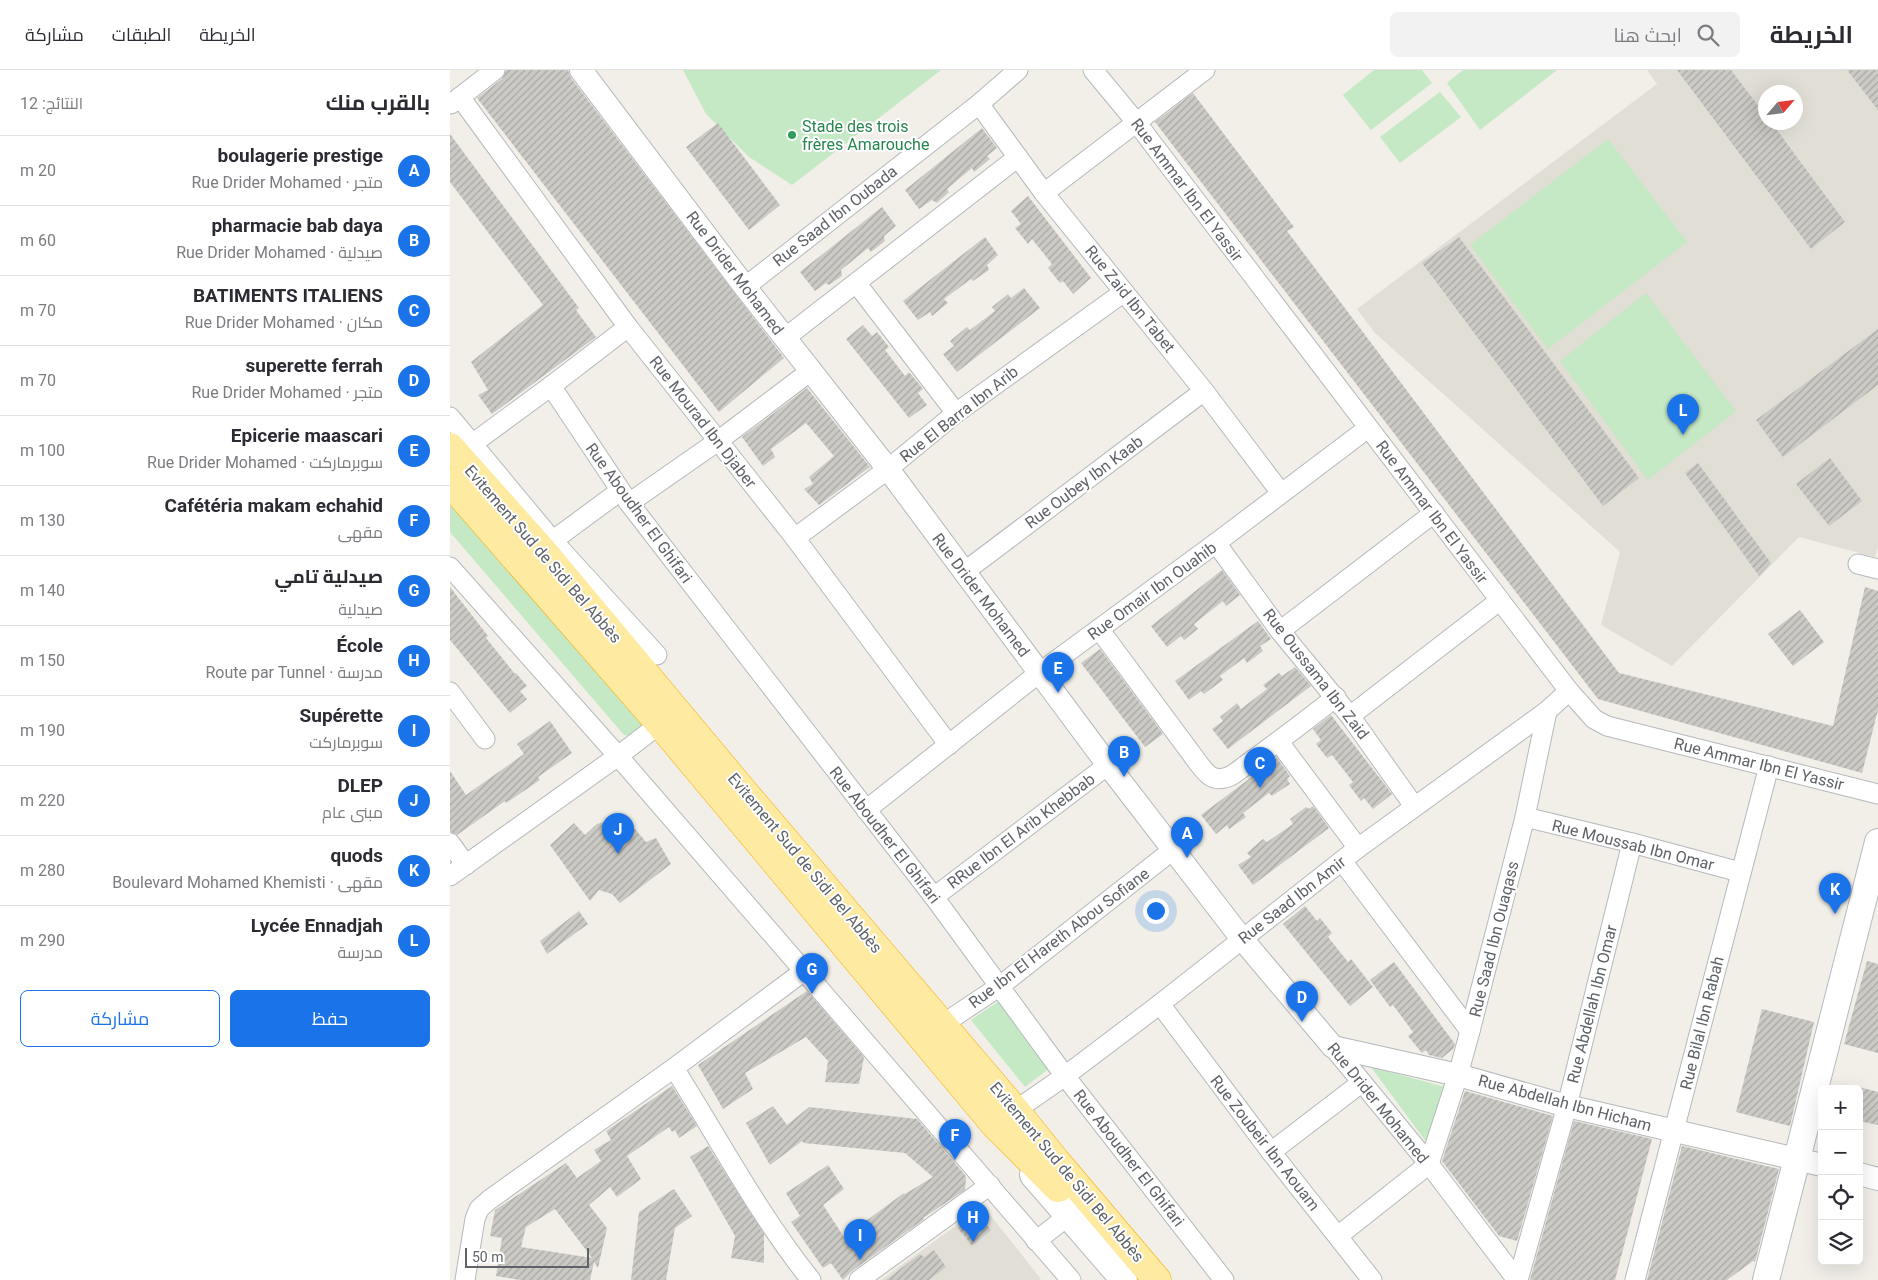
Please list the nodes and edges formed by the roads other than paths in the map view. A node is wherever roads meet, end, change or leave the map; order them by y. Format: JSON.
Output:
{"nodes":[{"id":1,"x":495,"y":70,"type":"edge"},
{"id":2,"x":581,"y":70,"type":"edge"},
{"id":3,"x":1018,"y":70,"type":"edge"},
{"id":4,"x":1093,"y":70,"type":"edge"},
{"id":5,"x":1205,"y":70,"type":"edge"},
{"id":6,"x":455,"y":101,"type":"edge"},
{"id":7,"x":978,"y":104,"type":"junction"},
{"id":8,"x":1136,"y":122,"type":"junction"},
{"id":9,"x":1018,"y":157,"type":"junction"},
{"id":10,"x":1044,"y":193,"type":"junction"},
{"id":11,"x":857,"y":284,"type":"junction"},
{"id":12,"x":745,"y":287,"type":"junction"},
{"id":13,"x":1124,"y":292,"type":"junction"},
{"id":14,"x":628,"y":327,"type":"junction"},
{"id":15,"x":785,"y":338,"type":"junction"},
{"id":16,"x":812,"y":370,"type":"junction"},
{"id":17,"x":551,"y":386,"type":"junction"},
{"id":18,"x":1204,"y":391,"type":"junction"},
{"id":19,"x":956,"y":413,"type":"junction"},
{"id":20,"x":450,"y":417,"type":"edge"},
{"id":21,"x":1368,"y":428,"type":"junction"},
{"id":22,"x":718,"y":441,"type":"junction"},
{"id":23,"x":460,"y":448,"type":"edge"},
{"id":24,"x":888,"y":469,"type":"junction"},
{"id":25,"x":450,"y":483,"type":"edge"},
{"id":26,"x":1281,"y":494,"type":"junction"},
{"id":27,"x":624,"y":497,"type":"junction"},
{"id":28,"x":1434,"y":514,"type":"junction"},
{"id":29,"x":796,"y":538,"type":"junction"},
{"id":30,"x":1216,"y":543,"type":"junction"},
{"id":31,"x":547,"y":545,"type":"junction"},
{"id":32,"x":1858,"y":564,"type":"dead end"},
{"id":33,"x":450,"y":567,"type":"edge"},
{"id":34,"x":1878,"y":569,"type":"edge"},
{"id":35,"x":964,"y":572,"type":"junction"},
{"id":36,"x":1499,"y":601,"type":"junction"},
{"id":37,"x":1099,"y":629,"type":"junction"},
{"id":38,"x":1280,"y":631,"type":"junction"},
{"id":39,"x":656,"y":656,"type":"dead end"},
{"id":40,"x":1040,"y":674,"type":"junction"},
{"id":41,"x":1569,"y":691,"type":"junction"},
{"id":42,"x":450,"y":692,"type":"edge"},
{"id":43,"x":1336,"y":697,"type":"junction"},
{"id":44,"x":1547,"y":711,"type":"junction"},
{"id":45,"x":1350,"y":716,"type":"junction"},
{"id":46,"x":660,"y":724,"type":"junction"},
{"id":47,"x":485,"y":739,"type":"dead end"},
{"id":48,"x":1278,"y":742,"type":"junction"},
{"id":49,"x":949,"y":745,"type":"junction"},
{"id":50,"x":618,"y":756,"type":"junction"},
{"id":51,"x":1108,"y":765,"type":"junction"},
{"id":52,"x":1769,"y":766,"type":"junction"},
{"id":53,"x":1878,"y":794,"type":"edge"},
{"id":54,"x":1414,"y":806,"type":"junction"},
{"id":55,"x":866,"y":810,"type":"junction"},
{"id":56,"x":1525,"y":817,"type":"junction"},
{"id":57,"x":450,"y":842,"type":"edge"},
{"id":58,"x":1878,"y":842,"type":"edge"},
{"id":59,"x":1632,"y":843,"type":"junction"},
{"id":60,"x":1358,"y":848,"type":"junction"},
{"id":61,"x":1174,"y":849,"type":"junction"},
{"id":62,"x":1342,"y":861,"type":"junction"},
{"id":63,"x":466,"y":865,"type":"junction"},
{"id":64,"x":1740,"y":872,"type":"junction"},
{"id":65,"x":450,"y":876,"type":"edge"},
{"id":66,"x":1874,"y":877,"type":"edge"},
{"id":67,"x":934,"y":897,"type":"junction"},
{"id":68,"x":1242,"y":939,"type":"junction"},
{"id":69,"x":804,"y":971,"type":"junction"},
{"id":70,"x":1000,"y":986,"type":"junction"},
{"id":71,"x":1160,"y":1004,"type":"junction"},
{"id":72,"x":943,"y":1024,"type":"junction"},
{"id":73,"x":1470,"y":1031,"type":"junction"},
{"id":74,"x":1333,"y":1047,"type":"junction"},
{"id":75,"x":674,"y":1068,"type":"junction"},
{"id":76,"x":1458,"y":1075,"type":"junction"},
{"id":77,"x":1066,"y":1076,"type":"junction"},
{"id":78,"x":1361,"y":1082,"type":"junction"},
{"id":79,"x":1567,"y":1106,"type":"junction"},
{"id":80,"x":1009,"y":1122,"type":"junction"},
{"id":81,"x":1674,"y":1131,"type":"junction"},
{"id":82,"x":1270,"y":1152,"type":"junction"},
{"id":83,"x":1796,"y":1159,"type":"junction"},
{"id":84,"x":1429,"y":1164,"type":"junction"},
{"id":85,"x":1818,"y":1164,"type":"edge"},
{"id":86,"x":1863,"y":1175,"type":"edge"},
{"id":87,"x":1878,"y":1179,"type":"edge"},
{"id":88,"x":990,"y":1185,"type":"junction"},
{"id":89,"x":1068,"y":1216,"type":"junction"},
{"id":90,"x":1338,"y":1236,"type":"junction"},
{"id":91,"x":1036,"y":1242,"type":"junction"},
{"id":92,"x":1062,"y":1277,"type":"edge"},
{"id":93,"x":465,"y":1280,"type":"edge"},
{"id":94,"x":811,"y":1280,"type":"edge"},
{"id":95,"x":859,"y":1280,"type":"edge"},
{"id":96,"x":1124,"y":1280,"type":"edge"},
{"id":97,"x":1138,"y":1280,"type":"edge"},
{"id":98,"x":1157,"y":1280,"type":"edge"},
{"id":99,"x":1168,"y":1280,"type":"edge"},
{"id":100,"x":1224,"y":1280,"type":"edge"},
{"id":101,"x":1372,"y":1280,"type":"edge"},
{"id":102,"x":1517,"y":1280,"type":"edge"},
{"id":103,"x":1635,"y":1280,"type":"edge"},
{"id":104,"x":1766,"y":1280,"type":"edge"}],
"edges":[{"from":1,"to":6,"type":"street"},
{"from":2,"to":12,"type":"street","name":"Rue Drider Mohamed"},
{"from":3,"to":7,"type":"street","name":"Rue Saad Ibn Oubada"},
{"from":4,"to":8,"type":"street","name":"Rue Ammar Ibn El Yassir"},
{"from":5,"to":8,"type":"street"},
{"from":6,"to":14,"type":"street","name":"Rue Mourad Ibn Djaber"},
{"from":7,"to":9,"type":"street","name":"Rue Zaid Ibn Tabet"},
{"from":7,"to":12,"type":"street","name":"Rue Saad Ibn Oubada"},
{"from":8,"to":10,"type":"street"},
{"from":8,"to":21,"type":"street","name":"Rue Ammar Ibn El Yassir"},
{"from":9,"to":10,"type":"street","name":"Rue Zaid Ibn Tabet"},
{"from":9,"to":11,"type":"street"},
{"from":10,"to":13,"type":"street","name":"Rue Zaid Ibn Tabet"},
{"from":11,"to":15,"type":"street"},
{"from":11,"to":19,"type":"street"},
{"from":12,"to":15,"type":"street","name":"Rue Drider Mohamed"},
{"from":13,"to":18,"type":"street","name":"Rue Zaid Ibn Tabet"},
{"from":13,"to":19,"type":"street","name":"Rue El Barra Ibn Arib"},
{"from":14,"to":17,"type":"street"},
{"from":14,"to":22,"type":"street","name":"Rue Mourad Ibn Djaber"},
{"from":15,"to":16,"type":"street","name":"Rue Drider Mohamed"},
{"from":16,"to":22,"type":"street"},
{"from":16,"to":24,"type":"street","name":"Rue Drider Mohamed"},
{"from":17,"to":23,"type":"street"},
{"from":17,"to":27,"type":"street","name":"Rue Aboudher El Ghifari"},
{"from":18,"to":26,"type":"street","name":"Rue Zaid Ibn Tabet"},
{"from":18,"to":35,"type":"street","name":"Rue Oubey Ibn Kaab"},
{"from":19,"to":24,"type":"street","name":"Rue El Barra Ibn Arib"},
{"from":20,"to":23,"type":"street"},
{"from":21,"to":26,"type":"street","name":"Rue Omair Ibn Ouahib"},
{"from":21,"to":28,"type":"street","name":"Rue Ammar Ibn El Yassir"},
{"from":22,"to":27,"type":"street"},
{"from":22,"to":29,"type":"street","name":"Rue Mourad Ibn Djaber"},
{"from":23,"to":31,"type":"highway","name":"Evitement Sud de Sidi Bel Abbès"},
{"from":24,"to":29,"type":"street","name":"Rue El Barra Ibn Arib"},
{"from":24,"to":35,"type":"street","name":"Rue Drider Mohamed"},
{"from":25,"to":46,"type":"highway","name":"Evitement Sud de Sidi Bel Abbès"},
{"from":26,"to":30,"type":"street","name":"Rue Omair Ibn Ouahib"},
{"from":27,"to":31,"type":"street"},
{"from":27,"to":55,"type":"street","name":"Rue Aboudher El Ghifari"},
{"from":28,"to":36,"type":"street","name":"Rue Ammar Ibn El Yassir"},
{"from":28,"to":38,"type":"street"},
{"from":29,"to":49,"type":"street","name":"Rue Mourad Ibn Djaber"},
{"from":30,"to":37,"type":"street","name":"Rue Omair Ibn Ouahib"},
{"from":30,"to":38,"type":"street","name":"Rue Oussama Ibn Zaid"},
{"from":31,"to":39,"type":"street"},
{"from":31,"to":72,"type":"highway","name":"Evitement Sud de Sidi Bel Abbès"},
{"from":32,"to":34,"type":"street"},
{"from":33,"to":50,"type":"street"},
{"from":35,"to":40,"type":"street","name":"Rue Drider Mohamed"},
{"from":36,"to":41,"type":"street","name":"Rue Ammar Ibn El Yassir"},
{"from":36,"to":45,"type":"street"},
{"from":37,"to":40,"type":"street","name":"Rue Omair Ibn Ouahib"},
{"from":37,"to":48,"type":"street"},
{"from":38,"to":43,"type":"street","name":"Rue Oussama Ibn Zaid"},
{"from":40,"to":49,"type":"street","name":"Rue Omair Ibn Ouahib"},
{"from":40,"to":51,"type":"street","name":"Rue Drider Mohamed"},
{"from":41,"to":44,"type":"street","name":"Rue Saad Ibn Amir"},
{"from":41,"to":52,"type":"street","name":"Rue Ammar Ibn El Yassir"},
{"from":42,"to":47,"type":"street"},
{"from":43,"to":45,"type":"street","name":"Rue Oussama Ibn Zaid"},
{"from":43,"to":48,"type":"street"},
{"from":44,"to":54,"type":"street","name":"Rue Saad Ibn Amir"},
{"from":44,"to":56,"type":"street","name":"Rue Saad Ibn Ouaqass"},
{"from":45,"to":54,"type":"street","name":"Rue Oussama Ibn Zaid"},
{"from":46,"to":50,"type":"street"},
{"from":46,"to":80,"type":"highway","name":"Evitement Sud de Sidi Bel Abbès"},
{"from":48,"to":60,"type":"street"},
{"from":49,"to":55,"type":"street","name":"Rue Omair Ibn Ouahib"},
{"from":50,"to":63,"type":"street"},
{"from":50,"to":69,"type":"street"},
{"from":51,"to":61,"type":"street","name":"Rue Drider Mohamed"},
{"from":51,"to":67,"type":"street","name":"RRue Ibn El Arib Khebbab"},
{"from":52,"to":53,"type":"street","name":"Rue Ammar Ibn El Yassir"},
{"from":52,"to":64,"type":"street","name":"Rue Bilal Ibn Rabah"},
{"from":54,"to":60,"type":"street","name":"Rue Saad Ibn Amir"},
{"from":55,"to":67,"type":"street","name":"Rue Aboudher El Ghifari"},
{"from":56,"to":59,"type":"street","name":"Rue Moussab Ibn Omar"},
{"from":56,"to":73,"type":"street","name":"Rue Saad Ibn Ouaqass"},
{"from":57,"to":63,"type":"street"},
{"from":58,"to":66,"type":"main road"},
{"from":59,"to":64,"type":"street","name":"Rue Moussab Ibn Omar"},
{"from":59,"to":79,"type":"street","name":"Rue Abdellah Ibn Omar"},
{"from":60,"to":62,"type":"street","name":"Rue Saad Ibn Amir"},
{"from":61,"to":68,"type":"street","name":"Rue Drider Mohamed"},
{"from":61,"to":70,"type":"street","name":"Rue Ibn El Hareth Abou Sofiane"},
{"from":62,"to":68,"type":"street","name":"Rue Saad Ibn Amir"},
{"from":62,"to":73,"type":"street"},
{"from":63,"to":65,"type":"street"},
{"from":64,"to":81,"type":"street","name":"Rue Bilal Ibn Rabah"},
{"from":66,"to":83,"type":"main road"},
{"from":67,"to":70,"type":"street","name":"Rue Aboudher El Ghifari"},
{"from":68,"to":71,"type":"street","name":"Rue Saad Ibn Amir"},
{"from":68,"to":74,"type":"street","name":"Rue Drider Mohamed"},
{"from":69,"to":75,"type":"street"},
{"from":69,"to":88,"type":"street"},
{"from":70,"to":72,"type":"street","name":"Rue Ibn El Hareth Abou Sofiane"},
{"from":70,"to":77,"type":"street","name":"Rue Aboudher El Ghifari"},
{"from":71,"to":77,"type":"street","name":"Rue Saad Ibn Amir"},
{"from":71,"to":82,"type":"street","name":"Rue Zoubeir Ibn Aouam"},
{"from":72,"to":80,"type":"highway","name":"Evitement Sud de Sidi Bel Abbès"},
{"from":73,"to":76,"type":"street","name":"Rue Saad Ibn Ouaqass"},
{"from":74,"to":76,"type":"street","name":"Rue Abdellah Ibn Hicham"},
{"from":74,"to":78,"type":"street","name":"Rue Drider Mohamed"},
{"from":75,"to":93,"type":"street"},
{"from":75,"to":94,"type":"street"},
{"from":76,"to":79,"type":"street","name":"Rue Abdellah Ibn Hicham"},
{"from":76,"to":84,"type":"street","name":"Rue Saad Ibn Ouaqass"},
{"from":77,"to":80,"type":"street","name":"Rue Saad Ibn Amir"},
{"from":77,"to":100,"type":"street","name":"Rue Aboudher El Ghifari"},
{"from":78,"to":82,"type":"street"},
{"from":78,"to":84,"type":"street","name":"Rue Drider Mohamed"},
{"from":79,"to":81,"type":"street","name":"Rue Abdellah Ibn Hicham"},
{"from":79,"to":102,"type":"street","name":"Rue Abdellah Ibn Omar"},
{"from":80,"to":89,"type":"main road"},
{"from":80,"to":97,"type":"highway"},
{"from":80,"to":98,"type":"highway","name":"Evitement Sud de Sidi Bel Abbès"},
{"from":80,"to":99,"type":"main road"},
{"from":81,"to":83,"type":"street","name":"Rue Abdellah Ibn Hicham"},
{"from":81,"to":103,"type":"street","name":"Rue Bilal Ibn Rabah"},
{"from":82,"to":90,"type":"street","name":"Rue Zoubeir Ibn Aouam"},
{"from":83,"to":85,"type":"street","name":"Rue Abdellah Ibn Hicham"},
{"from":83,"to":104,"type":"main road"},
{"from":84,"to":90,"type":"street"},
{"from":84,"to":102,"type":"street","name":"Rue Drider Mohamed"},
{"from":86,"to":87,"type":"street"},
{"from":88,"to":91,"type":"street"},
{"from":88,"to":95,"type":"street"},
{"from":89,"to":91,"type":"street"},
{"from":89,"to":96,"type":"main road"},
{"from":90,"to":101,"type":"street","name":"Rue Zoubeir Ibn Aouam"},
{"from":91,"to":92,"type":"street"}]}
